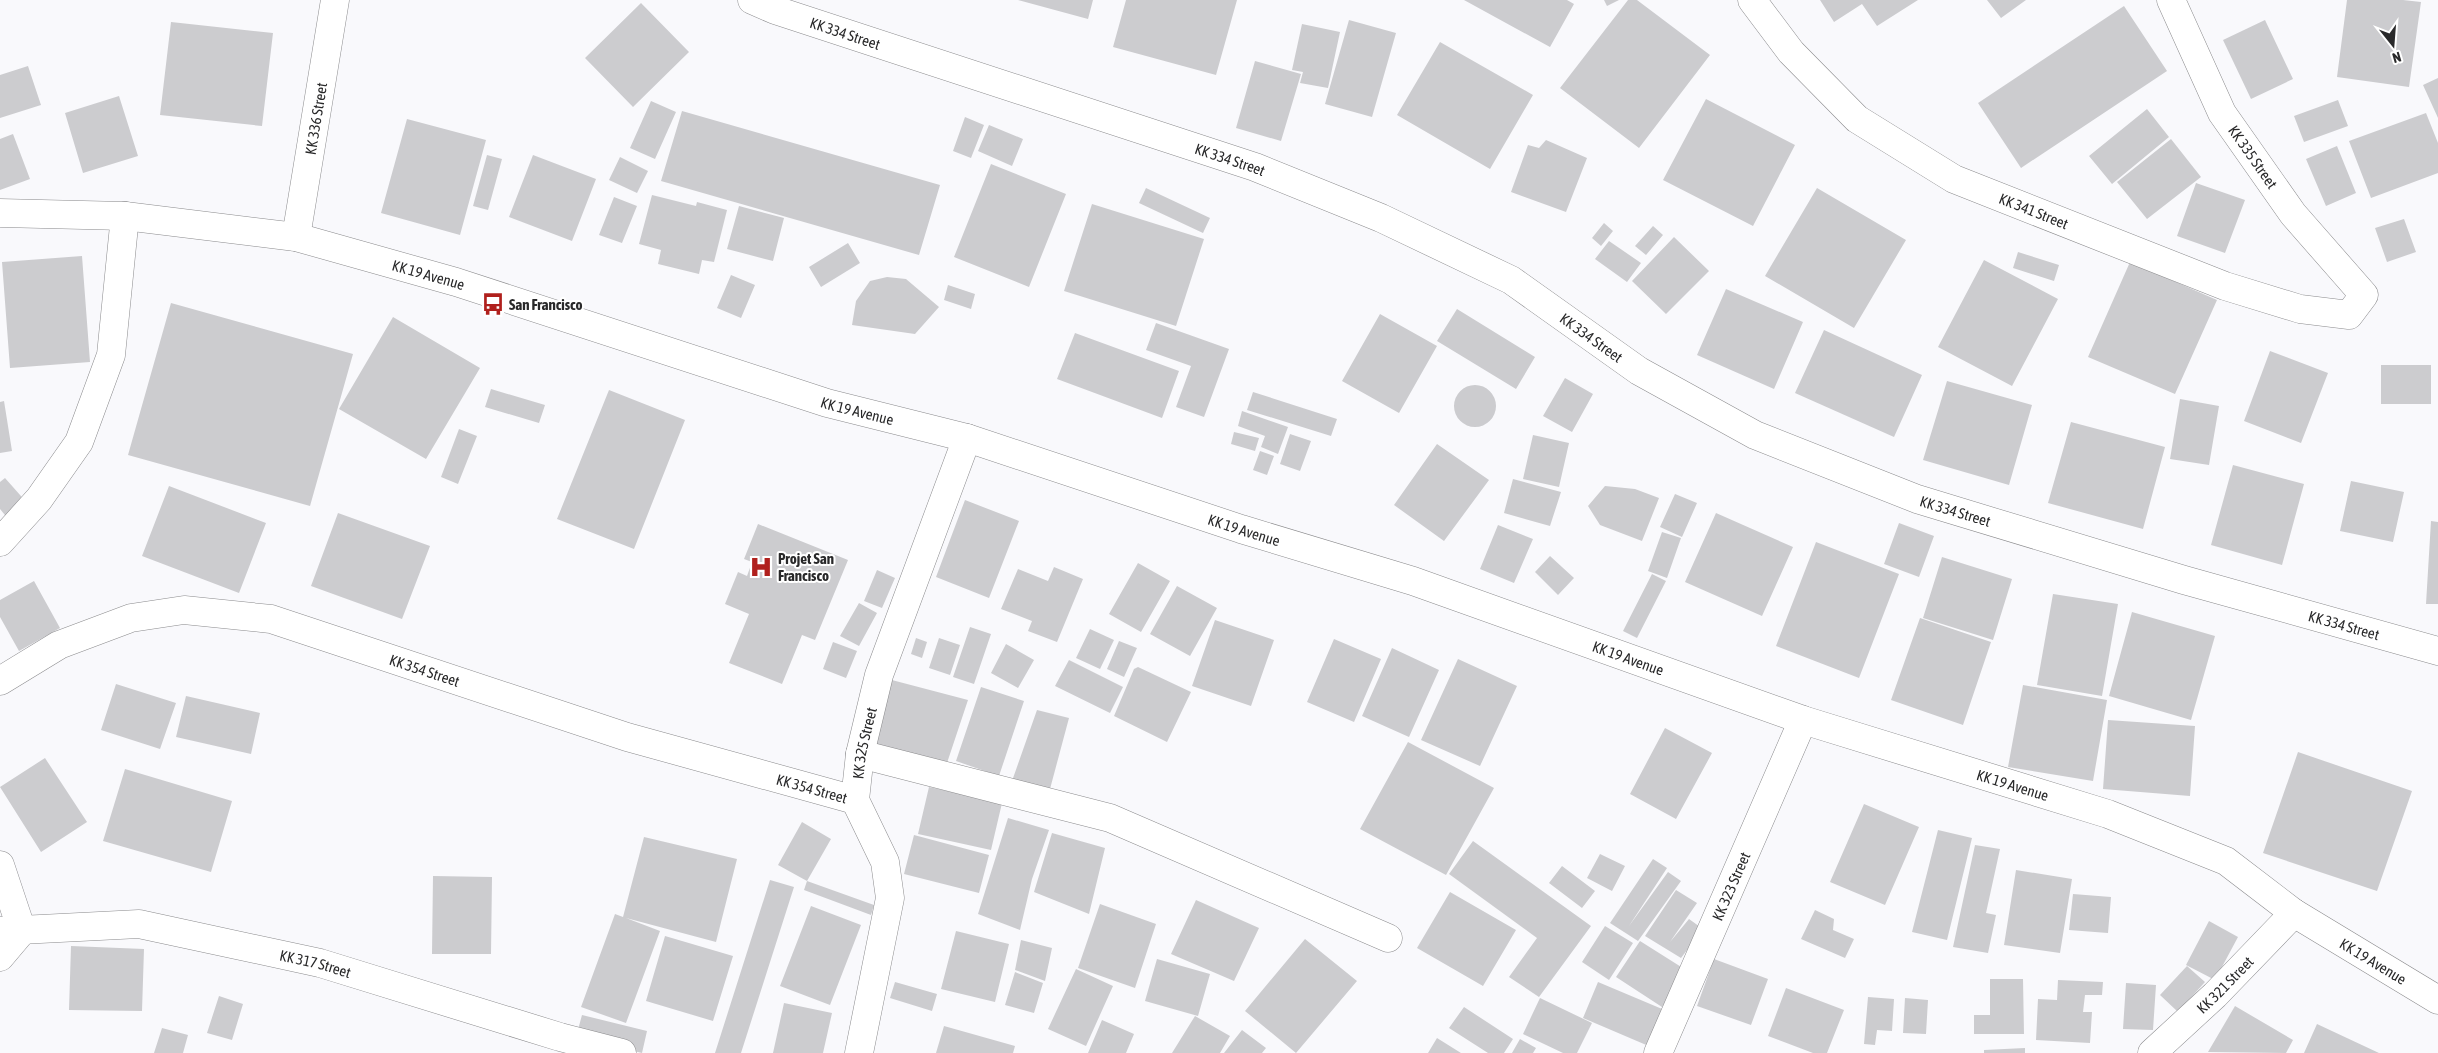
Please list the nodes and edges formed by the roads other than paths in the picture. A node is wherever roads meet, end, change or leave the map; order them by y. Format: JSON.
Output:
{"nodes":[{"id":1,"x":335,"y":0,"type":"edge"},
{"id":2,"x":752,"y":0,"type":"edge"},
{"id":3,"x":1752,"y":0,"type":"edge"},
{"id":4,"x":2172,"y":0,"type":"edge"},
{"id":5,"x":0,"y":213,"type":"edge"},
{"id":6,"x":125,"y":216,"type":"junction"},
{"id":7,"x":296,"y":236,"type":"junction"},
{"id":8,"x":2364,"y":295,"type":"joint"},
{"id":9,"x":967,"y":438,"type":"junction"},
{"id":10,"x":0,"y":542,"type":"edge"},
{"id":11,"x":2438,"y":651,"type":"edge"},
{"id":12,"x":0,"y":681,"type":"edge"},
{"id":13,"x":1804,"y":720,"type":"junction"},
{"id":14,"x":860,"y":754,"type":"junction"},
{"id":15,"x":855,"y":800,"type":"junction"},
{"id":16,"x":0,"y":865,"type":"edge"},
{"id":17,"x":2294,"y":913,"type":"junction"},
{"id":18,"x":11,"y":931,"type":"edge"},
{"id":19,"x":1388,"y":938,"type":"dead end"},
{"id":20,"x":0,"y":957,"type":"edge"},
{"id":21,"x":2438,"y":1000,"type":"edge"},
{"id":22,"x":622,"y":1053,"type":"edge"},
{"id":23,"x":859,"y":1053,"type":"edge"},
{"id":24,"x":1658,"y":1053,"type":"edge"},
{"id":25,"x":2152,"y":1053,"type":"edge"}],
"edges":[{"from":1,"to":7,"type":"street","name":"KK 336 Street"},
{"from":2,"to":11,"type":"street","name":"KK 334 Street"},
{"from":3,"to":8,"type":"street","name":"KK 341 Street"},
{"from":4,"to":8,"type":"street","name":"KK 335 Street"},
{"from":5,"to":6,"type":"street","name":"KK 19 Avenue"},
{"from":6,"to":7,"type":"street","name":"KK 19 Avenue"},
{"from":6,"to":10,"type":"street"},
{"from":7,"to":9,"type":"street","name":"KK 19 Avenue"},
{"from":9,"to":13,"type":"street","name":"KK 19 Avenue"},
{"from":9,"to":14,"type":"street","name":"KK 325 Street"},
{"from":12,"to":15,"type":"street","name":"KK 354 Street"},
{"from":13,"to":17,"type":"street","name":"KK 19 Avenue"},
{"from":13,"to":24,"type":"street","name":"KK 323 Street"},
{"from":14,"to":15,"type":"street","name":"KK 325 Street"},
{"from":14,"to":19,"type":"street"},
{"from":15,"to":23,"type":"street","name":"KK 325 Street"},
{"from":16,"to":18,"type":"street"},
{"from":17,"to":21,"type":"street","name":"KK 19 Avenue"},
{"from":17,"to":25,"type":"street","name":"KK 321 Street"},
{"from":18,"to":20,"type":"street"},
{"from":18,"to":22,"type":"street","name":"KK 317 Street"}]}
